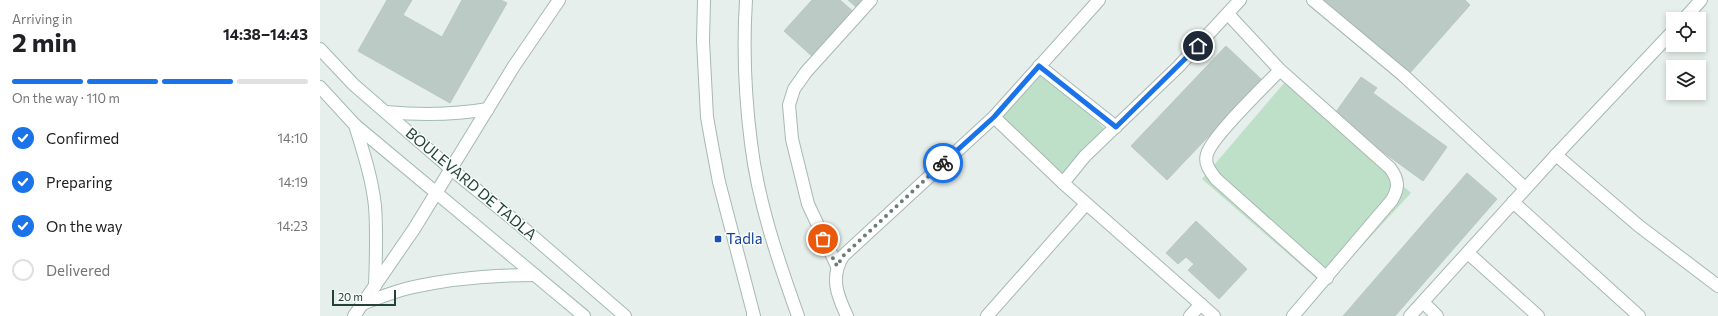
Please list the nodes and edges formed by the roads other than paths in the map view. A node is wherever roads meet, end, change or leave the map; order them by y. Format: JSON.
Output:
{"nodes":[{"id":1,"x":559,"y":0,"type":"edge"},
{"id":2,"x":704,"y":0,"type":"edge"},
{"id":3,"x":746,"y":0,"type":"edge"},
{"id":4,"x":871,"y":0,"type":"edge"},
{"id":5,"x":1099,"y":0,"type":"edge"},
{"id":6,"x":1240,"y":0,"type":"edge"},
{"id":7,"x":1313,"y":0,"type":"edge"},
{"id":8,"x":1701,"y":0,"type":"edge"},
{"id":9,"x":1690,"y":12,"type":"edge"},
{"id":10,"x":1228,"y":14,"type":"junction"},
{"id":11,"x":1666,"y":38,"type":"edge"},
{"id":12,"x":320,"y":49,"type":"edge"},
{"id":13,"x":1039,"y":66,"type":"junction"},
{"id":14,"x":1280,"y":70,"type":"junction"},
{"id":15,"x":320,"y":87,"type":"edge"},
{"id":16,"x":488,"y":109,"type":"junction"},
{"id":17,"x":386,"y":112,"type":"junction"},
{"id":18,"x":994,"y":117,"type":"junction"},
{"id":19,"x":355,"y":124,"type":"junction"},
{"id":20,"x":1116,"y":127,"type":"junction"},
{"id":21,"x":1556,"y":154,"type":"junction"},
{"id":22,"x":451,"y":169,"type":"junction"},
{"id":23,"x":1063,"y":183,"type":"junction"},
{"id":24,"x":1525,"y":188,"type":"junction"},
{"id":25,"x":437,"y":192,"type":"junction"},
{"id":26,"x":1513,"y":202,"type":"junction"},
{"id":27,"x":1086,"y":204,"type":"junction"},
{"id":28,"x":1468,"y":253,"type":"junction"},
{"id":29,"x":837,"y":266,"type":"junction"},
{"id":30,"x":535,"y":276,"type":"junction"},
{"id":31,"x":1327,"y":278,"type":"junction"},
{"id":32,"x":375,"y":286,"type":"junction"},
{"id":33,"x":1718,"y":286,"type":"edge"},
{"id":34,"x":1422,"y":302,"type":"junction"},
{"id":35,"x":362,"y":304,"type":"junction"},
{"id":36,"x":1201,"y":304,"type":"junction"},
{"id":37,"x":754,"y":315,"type":"edge"},
{"id":38,"x":354,"y":316,"type":"edge"},
{"id":39,"x":584,"y":316,"type":"edge"},
{"id":40,"x":625,"y":316,"type":"edge"},
{"id":41,"x":798,"y":316,"type":"edge"},
{"id":42,"x":847,"y":316,"type":"edge"},
{"id":43,"x":987,"y":316,"type":"edge"},
{"id":44,"x":1190,"y":316,"type":"edge"},
{"id":45,"x":1214,"y":316,"type":"edge"},
{"id":46,"x":1293,"y":316,"type":"edge"},
{"id":47,"x":1410,"y":316,"type":"edge"},
{"id":48,"x":1437,"y":316,"type":"edge"},
{"id":49,"x":1538,"y":316,"type":"edge"},
{"id":50,"x":1639,"y":316,"type":"edge"}],
"edges":[{"from":1,"to":16,"type":"street"},
{"from":2,"to":37,"type":"street"},
{"from":3,"to":41,"type":"street"},
{"from":4,"to":29,"type":"street"},
{"from":5,"to":13,"type":"street"},
{"from":6,"to":10,"type":"street"},
{"from":7,"to":24,"type":"street"},
{"from":8,"to":9,"type":"street"},
{"from":10,"to":14,"type":"street"},
{"from":10,"to":20,"type":"street"},
{"from":11,"to":21,"type":"street"},
{"from":12,"to":17,"type":"street","name":"BOULEVARD DE TADLA"},
{"from":13,"to":18,"type":"street"},
{"from":13,"to":20,"type":"street"},
{"from":14,"to":31,"type":"street"},
{"from":14,"to":31,"type":"street"},
{"from":15,"to":19,"type":"street","name":"BOULEVARD DE TADLA"},
{"from":16,"to":17,"type":"street"},
{"from":16,"to":22,"type":"street"},
{"from":17,"to":22,"type":"street","name":"BOULEVARD DE TADLA"},
{"from":18,"to":23,"type":"street"},
{"from":18,"to":29,"type":"street"},
{"from":19,"to":25,"type":"street","name":"BOULEVARD DE TADLA"},
{"from":19,"to":32,"type":"street"},
{"from":20,"to":23,"type":"street"},
{"from":21,"to":24,"type":"street"},
{"from":21,"to":33,"type":"street"},
{"from":22,"to":25,"type":"street"},
{"from":22,"to":40,"type":"street","name":"BOULEVARD DE TADLA"},
{"from":23,"to":27,"type":"street"},
{"from":24,"to":26,"type":"street"},
{"from":25,"to":30,"type":"street","name":"BOULEVARD DE TADLA"},
{"from":25,"to":32,"type":"street"},
{"from":26,"to":28,"type":"street"},
{"from":26,"to":50,"type":"street"},
{"from":27,"to":36,"type":"street"},
{"from":27,"to":43,"type":"street"},
{"from":28,"to":34,"type":"street"},
{"from":28,"to":49,"type":"street"},
{"from":29,"to":42,"type":"street"},
{"from":30,"to":35,"type":"street"},
{"from":30,"to":39,"type":"street","name":"BOULEVARD DE TADLA"},
{"from":31,"to":46,"type":"street"},
{"from":32,"to":35,"type":"street"},
{"from":34,"to":47,"type":"street"},
{"from":34,"to":48,"type":"street"},
{"from":35,"to":38,"type":"street"},
{"from":36,"to":44,"type":"street"},
{"from":36,"to":45,"type":"street"}]}
